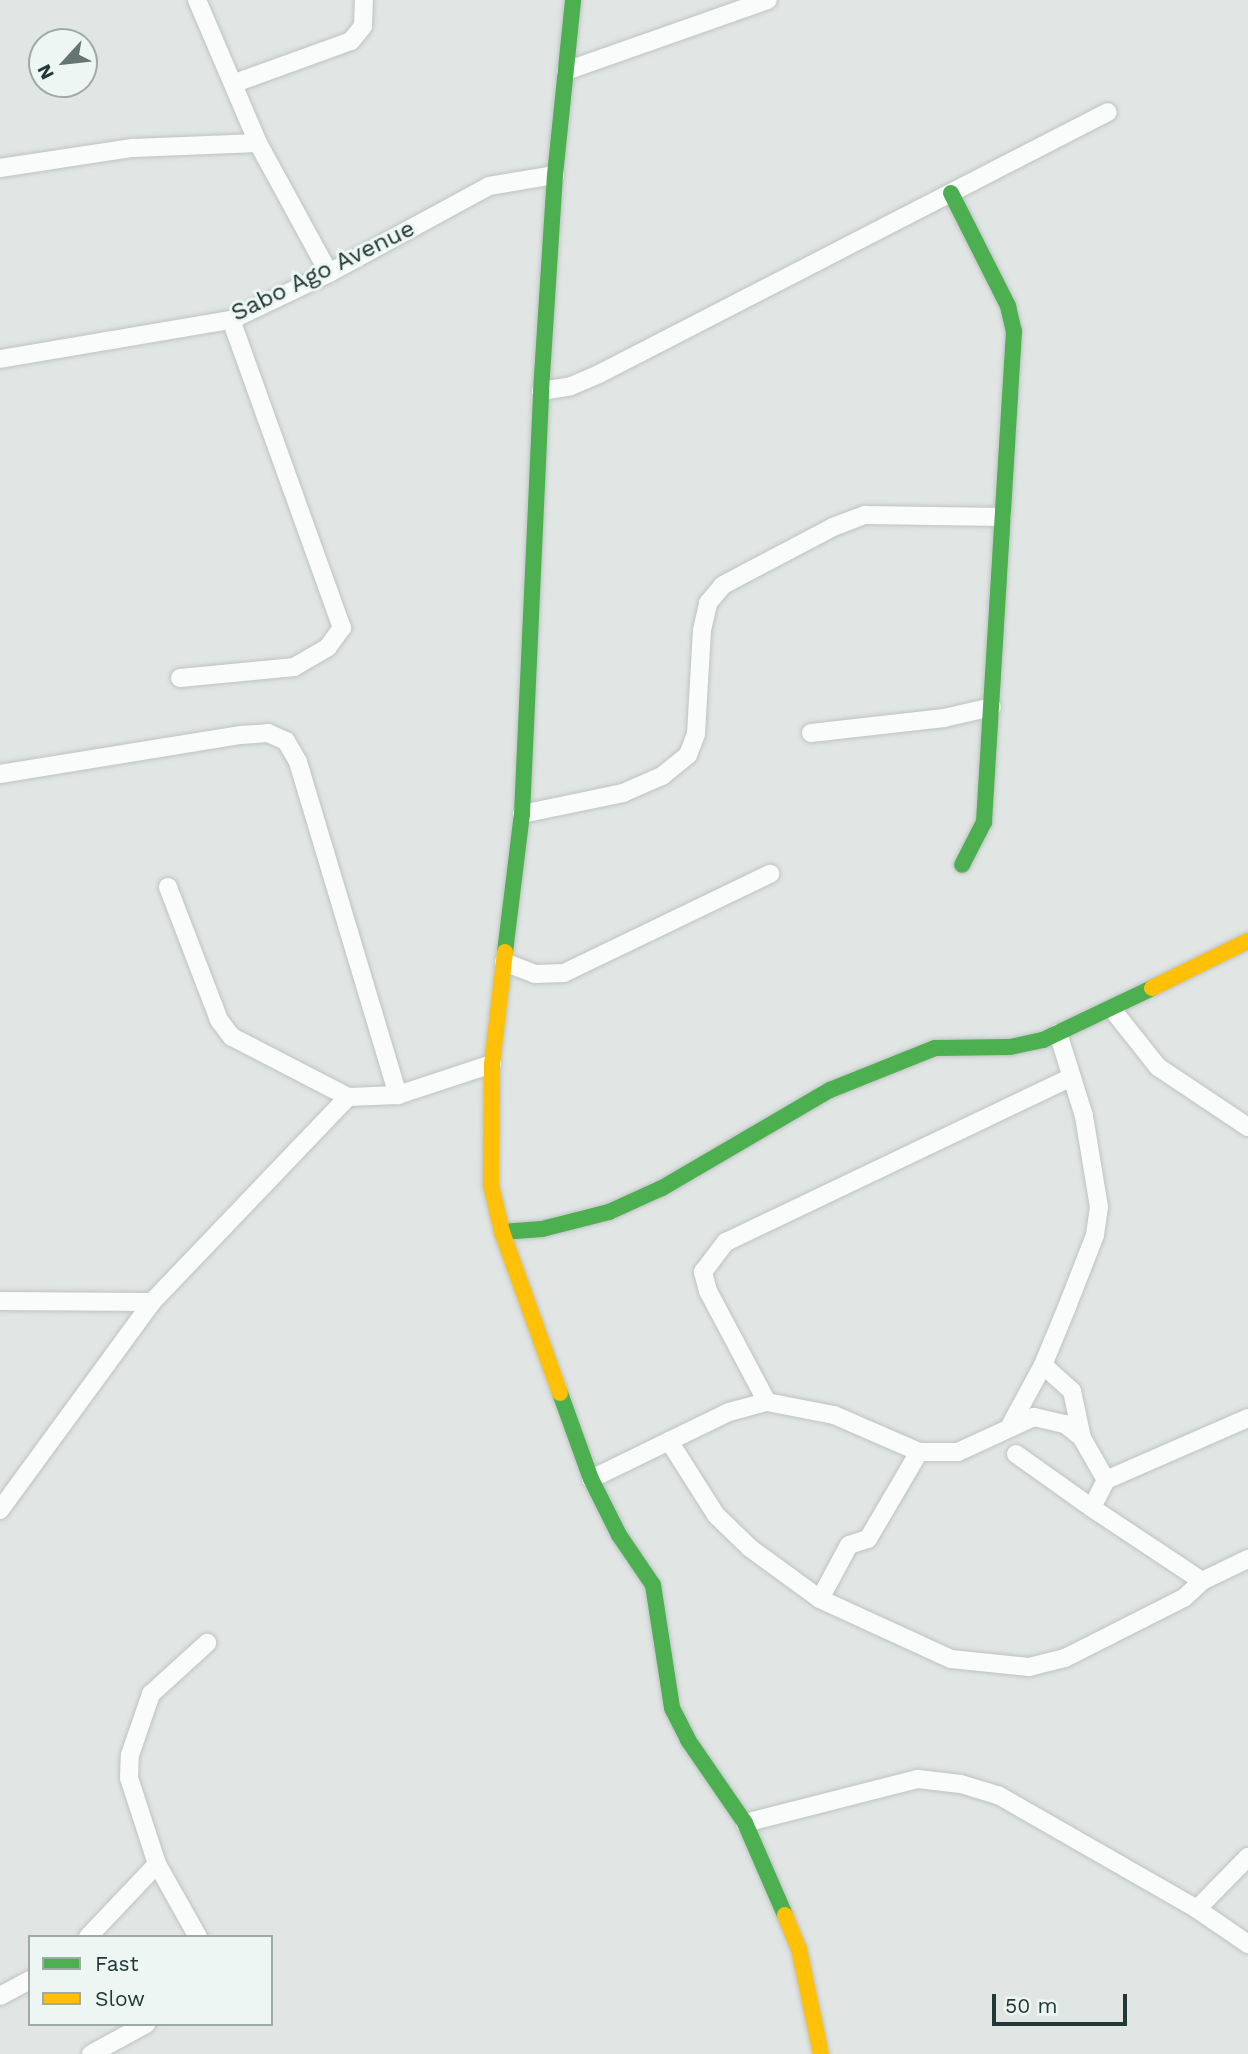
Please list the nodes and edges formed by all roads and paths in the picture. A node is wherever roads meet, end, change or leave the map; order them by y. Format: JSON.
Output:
{"nodes":[{"id":1,"x":197,"y":0,"type":"edge"},
{"id":2,"x":364,"y":0,"type":"edge"},
{"id":3,"x":573,"y":0,"type":"edge"},
{"id":4,"x":768,"y":0,"type":"edge"},
{"id":5,"x":566,"y":71,"type":"junction"},
{"id":6,"x":235,"y":83,"type":"junction"},
{"id":7,"x":1108,"y":112,"type":"dead end"},
{"id":8,"x":258,"y":143,"type":"junction"},
{"id":9,"x":0,"y":168,"type":"edge"},
{"id":10,"x":555,"y":175,"type":"junction"},
{"id":11,"x":951,"y":193,"type":"junction"},
{"id":12,"x":329,"y":273,"type":"junction"},
{"id":13,"x":232,"y":320,"type":"junction"},
{"id":14,"x":0,"y":359,"type":"edge"},
{"id":15,"x":541,"y":391,"type":"junction"},
{"id":16,"x":1002,"y":517,"type":"junction"},
{"id":17,"x":180,"y":678,"type":"dead end"},
{"id":18,"x":992,"y":707,"type":"junction"},
{"id":19,"x":811,"y":733,"type":"dead end"},
{"id":20,"x":0,"y":774,"type":"edge"},
{"id":21,"x":522,"y":814,"type":"junction"},
{"id":22,"x":962,"y":865,"type":"dead end"},
{"id":23,"x":770,"y":874,"type":"dead end"},
{"id":24,"x":168,"y":887,"type":"dead end"},
{"id":25,"x":1248,"y":941,"type":"edge"},
{"id":26,"x":504,"y":962,"type":"junction"},
{"id":27,"x":1112,"y":1009,"type":"junction"},
{"id":28,"x":1058,"y":1033,"type":"junction"},
{"id":29,"x":492,"y":1064,"type":"junction"},
{"id":30,"x":1072,"y":1077,"type":"junction"},
{"id":31,"x":398,"y":1095,"type":"junction"},
{"id":32,"x":348,"y":1097,"type":"junction"},
{"id":33,"x":1248,"y":1127,"type":"edge"},
{"id":34,"x":502,"y":1232,"type":"junction"},
{"id":35,"x":0,"y":1301,"type":"edge"},
{"id":36,"x":152,"y":1302,"type":"junction"},
{"id":37,"x":1043,"y":1365,"type":"junction"},
{"id":38,"x":766,"y":1402,"type":"junction"},
{"id":39,"x":1248,"y":1418,"type":"edge"},
{"id":40,"x":1011,"y":1424,"type":"junction"},
{"id":41,"x":1083,"y":1438,"type":"junction"},
{"id":42,"x":669,"y":1441,"type":"junction"},
{"id":43,"x":919,"y":1452,"type":"junction"},
{"id":44,"x":1016,"y":1454,"type":"dead end"},
{"id":45,"x":590,"y":1479,"type":"junction"},
{"id":46,"x":1106,"y":1480,"type":"junction"},
{"id":47,"x":1092,"y":1508,"type":"junction"},
{"id":48,"x":0,"y":1510,"type":"edge"},
{"id":49,"x":1248,"y":1559,"type":"edge"},
{"id":50,"x":1202,"y":1581,"type":"junction"},
{"id":51,"x":820,"y":1599,"type":"junction"},
{"id":52,"x":207,"y":1643,"type":"dead end"},
{"id":53,"x":746,"y":1824,"type":"junction"},
{"id":54,"x":1248,"y":1857,"type":"edge"},
{"id":55,"x":157,"y":1864,"type":"junction"},
{"id":56,"x":1197,"y":1909,"type":"junction"},
{"id":57,"x":90,"y":1935,"type":"edge"},
{"id":58,"x":197,"y":1935,"type":"edge"},
{"id":59,"x":1248,"y":1944,"type":"edge"},
{"id":60,"x":28,"y":1981,"type":"edge"},
{"id":61,"x":0,"y":1996,"type":"edge"},
{"id":62,"x":142,"y":2026,"type":"edge"},
{"id":63,"x":91,"y":2054,"type":"edge"},
{"id":64,"x":821,"y":2054,"type":"edge"}],
"edges":[{"from":1,"to":6,"type":"street"},
{"from":2,"to":6,"type":"street"},
{"from":3,"to":5,"type":"street"},
{"from":4,"to":5,"type":"street"},
{"from":5,"to":10,"type":"street"},
{"from":6,"to":8,"type":"street"},
{"from":7,"to":11,"type":"street"},
{"from":8,"to":9,"type":"street"},
{"from":8,"to":12,"type":"street"},
{"from":10,"to":12,"type":"street","name":"Sabo Ago Avenue"},
{"from":10,"to":15,"type":"street"},
{"from":11,"to":15,"type":"street"},
{"from":11,"to":16,"type":"street"},
{"from":12,"to":13,"type":"street","name":"Sabo Ago Avenue"},
{"from":13,"to":14,"type":"street","name":"Sabo Ago Avenue"},
{"from":13,"to":17,"type":"street"},
{"from":15,"to":21,"type":"street"},
{"from":16,"to":18,"type":"street"},
{"from":16,"to":21,"type":"street"},
{"from":18,"to":19,"type":"street"},
{"from":18,"to":22,"type":"street"},
{"from":20,"to":31,"type":"street"},
{"from":21,"to":26,"type":"street"},
{"from":23,"to":26,"type":"street"},
{"from":24,"to":32,"type":"street"},
{"from":25,"to":27,"type":"street"},
{"from":26,"to":29,"type":"street"},
{"from":27,"to":28,"type":"street"},
{"from":27,"to":33,"type":"street"},
{"from":28,"to":30,"type":"street"},
{"from":28,"to":34,"type":"street"},
{"from":29,"to":31,"type":"street"},
{"from":29,"to":34,"type":"street"},
{"from":30,"to":37,"type":"street"},
{"from":30,"to":38,"type":"street"},
{"from":31,"to":32,"type":"street"},
{"from":32,"to":36,"type":"street"},
{"from":34,"to":45,"type":"street"},
{"from":35,"to":36,"type":"street"},
{"from":36,"to":48,"type":"street"},
{"from":37,"to":40,"type":"street"},
{"from":37,"to":41,"type":"street"},
{"from":38,"to":42,"type":"street"},
{"from":38,"to":43,"type":"street"},
{"from":39,"to":46,"type":"street"},
{"from":40,"to":41,"type":"street"},
{"from":40,"to":43,"type":"street"},
{"from":41,"to":46,"type":"street"},
{"from":42,"to":45,"type":"street"},
{"from":42,"to":51,"type":"street"},
{"from":43,"to":51,"type":"street"},
{"from":44,"to":47,"type":"street"},
{"from":45,"to":53,"type":"street"},
{"from":46,"to":47,"type":"street"},
{"from":47,"to":50,"type":"street"},
{"from":49,"to":50,"type":"street"},
{"from":50,"to":51,"type":"street"},
{"from":52,"to":55,"type":"street"},
{"from":53,"to":56,"type":"street"},
{"from":53,"to":64,"type":"street"},
{"from":54,"to":56,"type":"street"},
{"from":55,"to":57,"type":"street"},
{"from":55,"to":58,"type":"street"},
{"from":56,"to":59,"type":"street"},
{"from":60,"to":61,"type":"street"},
{"from":62,"to":63,"type":"street"}]}
